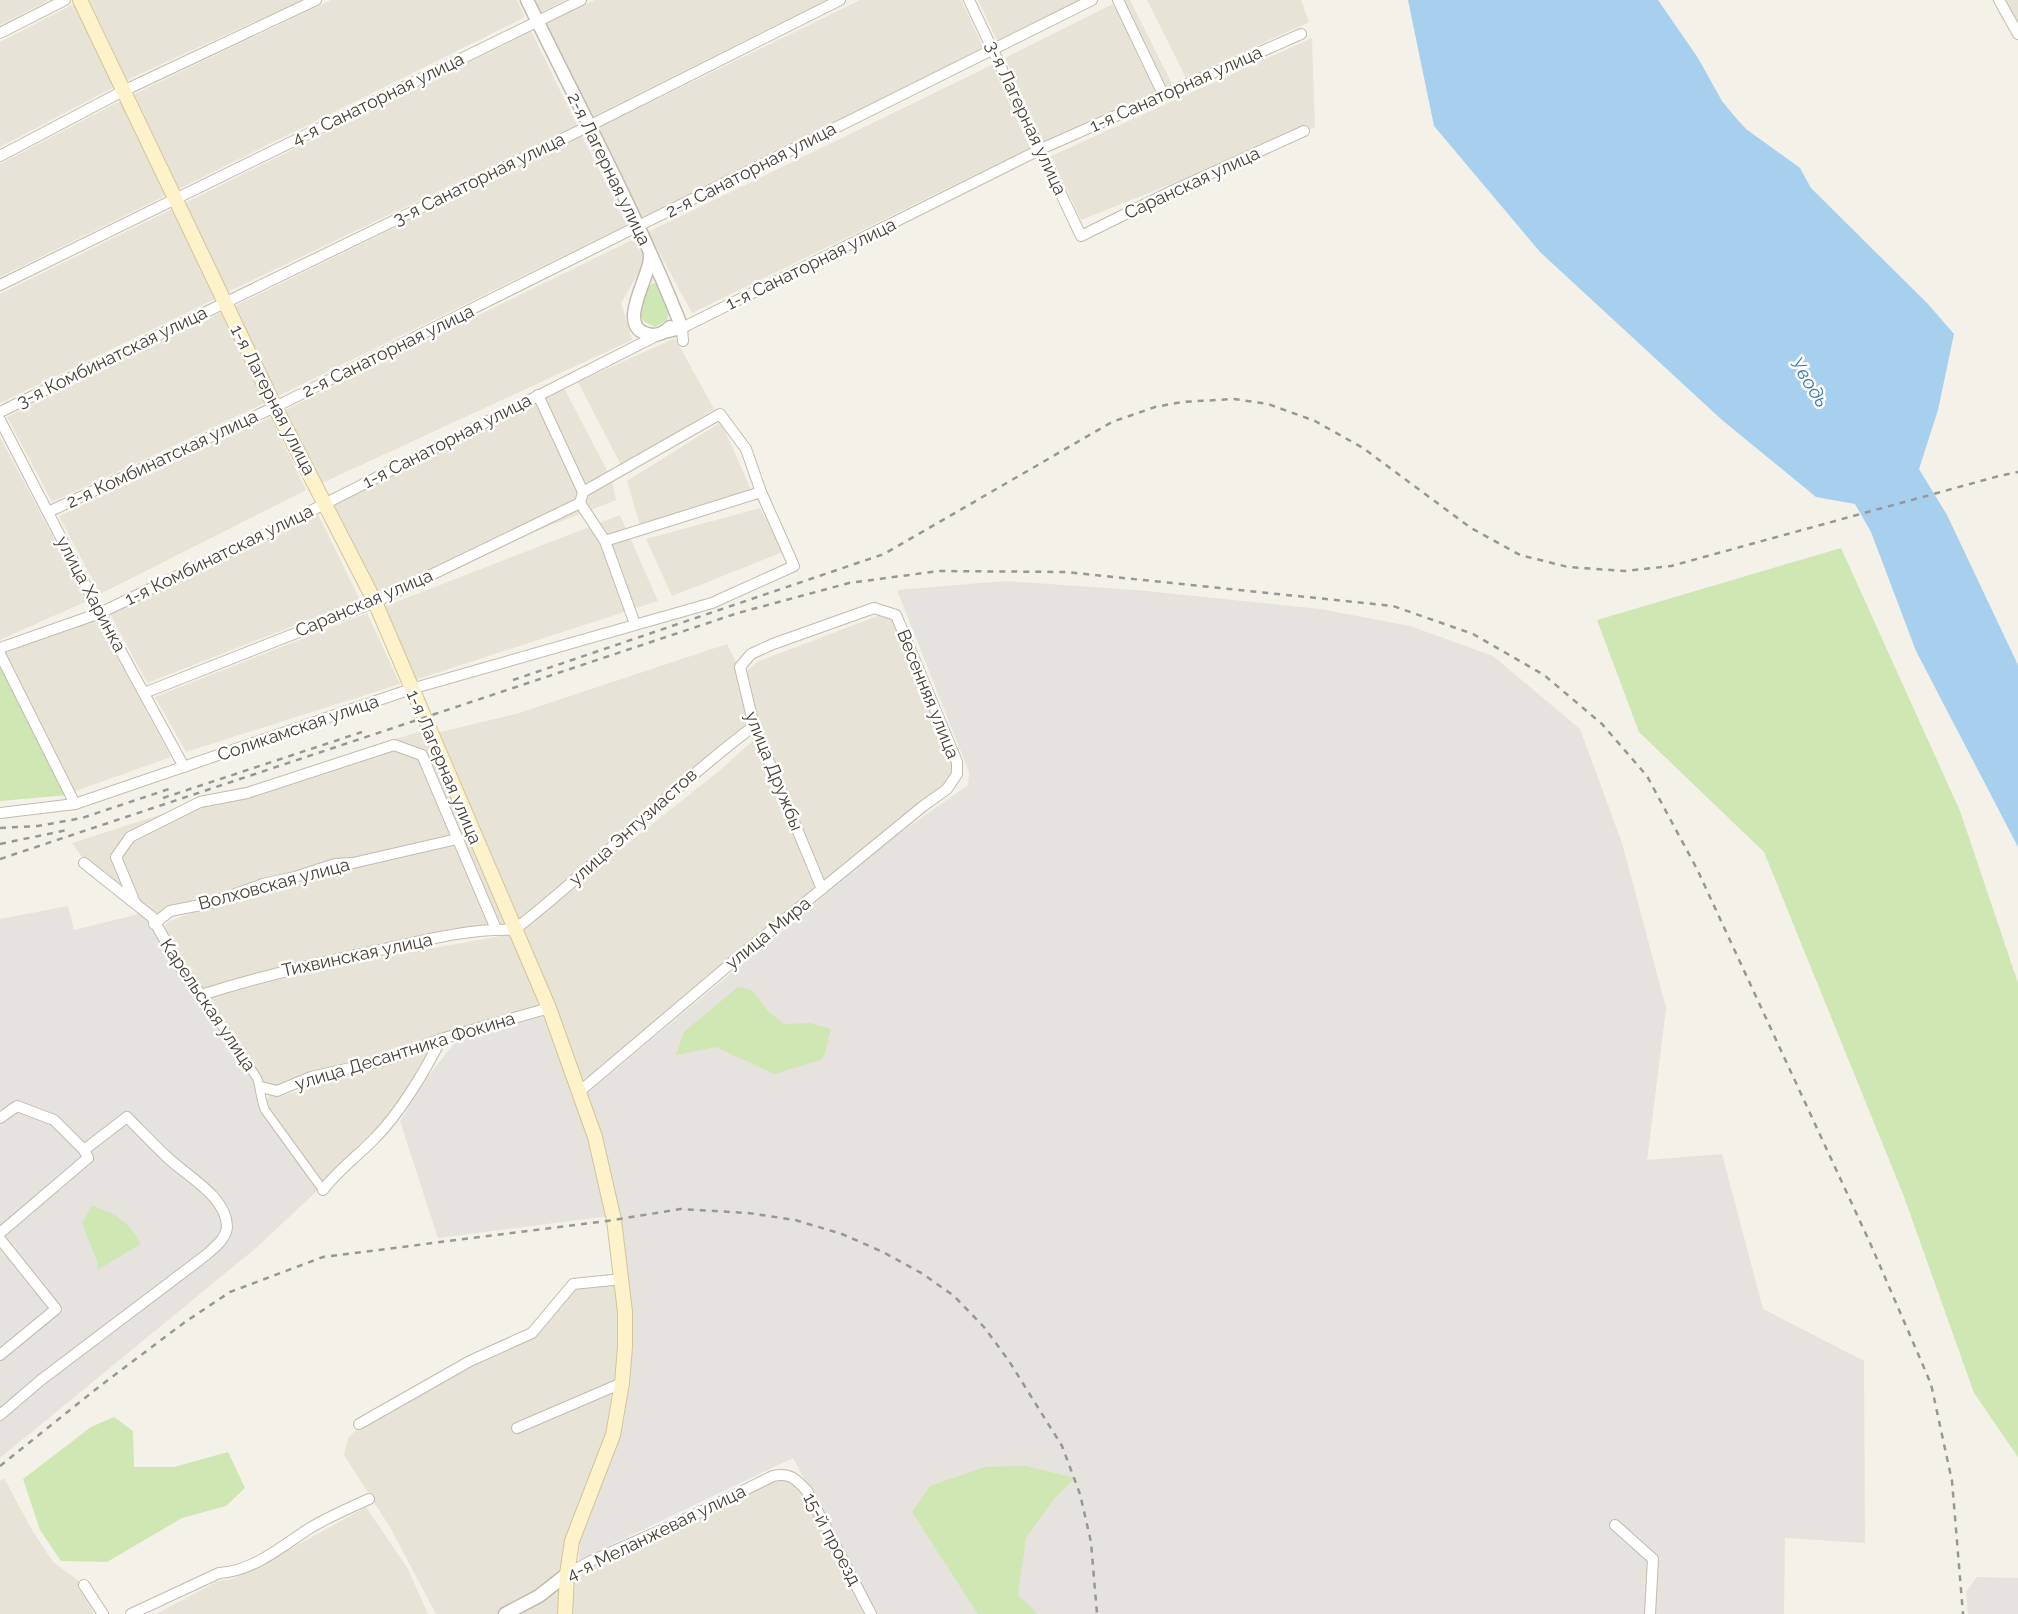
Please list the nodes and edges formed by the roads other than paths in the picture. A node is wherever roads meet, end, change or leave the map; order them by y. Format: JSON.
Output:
{"nodes":[{"id":1,"x":65,"y":0,"type":"edge"},
{"id":2,"x":80,"y":0,"type":"edge"},
{"id":3,"x":316,"y":0,"type":"edge"},
{"id":4,"x":527,"y":0,"type":"edge"},
{"id":5,"x":581,"y":0,"type":"edge"},
{"id":6,"x":840,"y":0,"type":"edge"},
{"id":7,"x":969,"y":0,"type":"edge"},
{"id":8,"x":1092,"y":0,"type":"edge"},
{"id":9,"x":1118,"y":0,"type":"edge"},
{"id":10,"x":1999,"y":0,"type":"edge"},
{"id":11,"x":537,"y":21,"type":"junction"},
{"id":12,"x":0,"y":33,"type":"edge"},
{"id":13,"x":1301,"y":34,"type":"dead end"},
{"id":14,"x":2018,"y":34,"type":"edge"},
{"id":15,"x":993,"y":48,"type":"junction"},
{"id":16,"x":124,"y":91,"type":"junction"},
{"id":17,"x":1164,"y":94,"type":"junction"},
{"id":18,"x":588,"y":126,"type":"junction"},
{"id":19,"x":1304,"y":131,"type":"dead end"},
{"id":20,"x":1041,"y":149,"type":"junction"},
{"id":21,"x":0,"y":156,"type":"edge"},
{"id":22,"x":176,"y":199,"type":"junction"},
{"id":23,"x":638,"y":227,"type":"junction"},
{"id":24,"x":1081,"y":236,"type":"joint"},
{"id":25,"x":650,"y":256,"type":"junction"},
{"id":26,"x":0,"y":285,"type":"edge"},
{"id":27,"x":225,"y":302,"type":"junction"},
{"id":28,"x":674,"y":308,"type":"junction"},
{"id":29,"x":664,"y":332,"type":"junction"},
{"id":30,"x":682,"y":334,"type":"junction"},
{"id":31,"x":538,"y":395,"type":"junction"},
{"id":32,"x":275,"y":406,"type":"junction"},
{"id":33,"x":0,"y":412,"type":"edge"},
{"id":34,"x":0,"y":420,"type":"edge"},
{"id":35,"x":583,"y":492,"type":"junction"},
{"id":36,"x":760,"y":492,"type":"junction"},
{"id":37,"x":326,"y":503,"type":"junction"},
{"id":38,"x":580,"y":503,"type":"junction"},
{"id":39,"x":48,"y":512,"type":"junction"},
{"id":40,"x":605,"y":541,"type":"junction"},
{"id":41,"x":375,"y":602,"type":"junction"},
{"id":42,"x":100,"y":613,"type":"junction"},
{"id":43,"x":635,"y":624,"type":"junction"},
{"id":44,"x":0,"y":648,"type":"edge"},
{"id":45,"x":0,"y":654,"type":"edge"},
{"id":46,"x":751,"y":654,"type":"joint"},
{"id":47,"x":411,"y":689,"type":"junction"},
{"id":48,"x":144,"y":693,"type":"junction"},
{"id":49,"x":754,"y":726,"type":"junction"},
{"id":50,"x":184,"y":767,"type":"junction"},
{"id":51,"x":957,"y":774,"type":"joint"},
{"id":52,"x":75,"y":804,"type":"junction"},
{"id":53,"x":0,"y":813,"type":"edge"},
{"id":54,"x":457,"y":839,"type":"junction"},
{"id":55,"x":84,"y":863,"type":"dead end"},
{"id":56,"x":822,"y":889,"type":"junction"},
{"id":57,"x":136,"y":904,"type":"junction"},
{"id":58,"x":154,"y":924,"type":"junction"},
{"id":59,"x":496,"y":929,"type":"junction"},
{"id":60,"x":514,"y":930,"type":"junction"},
{"id":61,"x":201,"y":995,"type":"junction"},
{"id":62,"x":549,"y":1008,"type":"junction"},
{"id":63,"x":441,"y":1039,"type":"junction"},
{"id":64,"x":261,"y":1087,"type":"junction"},
{"id":65,"x":579,"y":1092,"type":"junction"},
{"id":66,"x":0,"y":1118,"type":"edge"},
{"id":67,"x":84,"y":1150,"type":"junction"},
{"id":68,"x":323,"y":1190,"type":"joint"},
{"id":69,"x":0,"y":1233,"type":"edge"},
{"id":70,"x":0,"y":1239,"type":"edge"},
{"id":71,"x":622,"y":1279,"type":"junction"},
{"id":72,"x":0,"y":1355,"type":"edge"},
{"id":73,"x":622,"y":1383,"type":"junction"},
{"id":74,"x":0,"y":1415,"type":"edge"},
{"id":75,"x":359,"y":1424,"type":"dead end"},
{"id":76,"x":517,"y":1428,"type":"dead end"},
{"id":77,"x":784,"y":1474,"type":"joint"},
{"id":78,"x":369,"y":1499,"type":"dead end"},
{"id":79,"x":1614,"y":1525,"type":"dead end"},
{"id":80,"x":567,"y":1574,"type":"junction"},
{"id":81,"x":84,"y":1585,"type":"dead end"},
{"id":82,"x":103,"y":1614,"type":"edge"},
{"id":83,"x":131,"y":1614,"type":"edge"},
{"id":84,"x":505,"y":1614,"type":"edge"},
{"id":85,"x":565,"y":1614,"type":"edge"},
{"id":86,"x":871,"y":1614,"type":"edge"},
{"id":87,"x":1650,"y":1614,"type":"edge"}],
"edges":[{"from":1,"to":12,"type":"street"},
{"from":2,"to":16,"type":"main road","name":"1-я Лагерная улица"},
{"from":3,"to":16,"type":"street"},
{"from":4,"to":11,"type":"street","name":"2-я Лагерная улица"},
{"from":5,"to":11,"type":"street","name":"4-я Санаторная улица"},
{"from":6,"to":18,"type":"street","name":"3-я Санаторная улица"},
{"from":7,"to":15,"type":"street","name":"3-я Лагерная улица"},
{"from":8,"to":15,"type":"street","name":"2-я Санаторная улица"},
{"from":9,"to":17,"type":"street"},
{"from":10,"to":14,"type":"street"},
{"from":11,"to":18,"type":"street","name":"2-я Лагерная улица"},
{"from":11,"to":22,"type":"street","name":"4-я Санаторная улица"},
{"from":13,"to":17,"type":"street","name":"1-я Санаторная улица"},
{"from":15,"to":20,"type":"street","name":"3-я Лагерная улица"},
{"from":15,"to":23,"type":"street","name":"2-я Санаторная улица"},
{"from":16,"to":21,"type":"street"},
{"from":16,"to":22,"type":"main road","name":"1-я Лагерная улица"},
{"from":17,"to":20,"type":"street","name":"1-я Санаторная улица"},
{"from":18,"to":23,"type":"street","name":"2-я Лагерная улица"},
{"from":18,"to":27,"type":"street","name":"3-я Санаторная улица"},
{"from":19,"to":24,"type":"street","name":"Саранская улица"},
{"from":20,"to":24,"type":"street","name":"3-я Лагерная улица"},
{"from":20,"to":30,"type":"street","name":"1-я Санаторная улица"},
{"from":22,"to":26,"type":"street","name":"4-я Санаторная улица"},
{"from":22,"to":27,"type":"main road","name":"1-я Лагерная улица"},
{"from":23,"to":25,"type":"street","name":"2-я Лагерная улица"},
{"from":23,"to":32,"type":"street","name":"2-я Санаторная улица"},
{"from":25,"to":28,"type":"street","name":"2-я Лагерная улица"},
{"from":25,"to":29,"type":"street"},
{"from":27,"to":32,"type":"main road","name":"1-я Лагерная улица"},
{"from":27,"to":33,"type":"street","name":"3-я Комбинатская улица"},
{"from":28,"to":29,"type":"street"},
{"from":28,"to":30,"type":"street","name":"2-я Лагерная улица"},
{"from":29,"to":30,"type":"street","name":"1-я Санаторная улица"},
{"from":29,"to":31,"type":"street","name":"1-я Санаторная улица"},
{"from":31,"to":35,"type":"street"},
{"from":31,"to":37,"type":"street","name":"1-я Санаторная улица"},
{"from":32,"to":37,"type":"main road","name":"1-я Лагерная улица"},
{"from":32,"to":39,"type":"street","name":"2-я Комбинатская улица"},
{"from":34,"to":39,"type":"street","name":"улица Харинка"},
{"from":35,"to":36,"type":"street"},
{"from":35,"to":38,"type":"street"},
{"from":36,"to":40,"type":"street"},
{"from":36,"to":43,"type":"street","name":"Соликамская улица"},
{"from":37,"to":41,"type":"main road","name":"1-я Лагерная улица"},
{"from":37,"to":42,"type":"street","name":"1-я Комбинатская улица"},
{"from":38,"to":40,"type":"street"},
{"from":38,"to":41,"type":"street","name":"Саранская улица"},
{"from":39,"to":42,"type":"street","name":"улица Харинка"},
{"from":40,"to":43,"type":"street"},
{"from":41,"to":47,"type":"main road","name":"1-я Лагерная улица"},
{"from":41,"to":48,"type":"street","name":"Саранская улица"},
{"from":42,"to":44,"type":"street","name":"1-я Комбинатская улица"},
{"from":42,"to":48,"type":"street","name":"улица Харинка"},
{"from":43,"to":47,"type":"street","name":"Соликамская улица"},
{"from":45,"to":52,"type":"street"},
{"from":46,"to":49,"type":"street","name":"улица Дружбы"},
{"from":46,"to":51,"type":"street","name":"Весенняя улица"},
{"from":47,"to":50,"type":"street","name":"Соликамская улица"},
{"from":47,"to":60,"type":"main road","name":"1-я Лагерная улица"},
{"from":48,"to":50,"type":"street","name":"улица Харинка"},
{"from":49,"to":56,"type":"street","name":"улица Дружбы"},
{"from":49,"to":60,"type":"street","name":"улица Энтузиастов"},
{"from":50,"to":52,"type":"street","name":"Соликамская улица"},
{"from":51,"to":56,"type":"street","name":"улица Мира"},
{"from":52,"to":53,"type":"street","name":"Соликамская улица"},
{"from":54,"to":57,"type":"street"},
{"from":54,"to":58,"type":"street","name":"Волховская улица"},
{"from":54,"to":59,"type":"street"},
{"from":55,"to":57,"type":"street","name":"Карельская улица"},
{"from":56,"to":65,"type":"street","name":"улица Мира"},
{"from":57,"to":58,"type":"street","name":"Карельская улица"},
{"from":58,"to":61,"type":"street","name":"Карельская улица"},
{"from":59,"to":60,"type":"street","name":"Тихвинская улица"},
{"from":59,"to":61,"type":"street","name":"Тихвинская улица"},
{"from":60,"to":62,"type":"main road","name":"1-я Лагерная улица"},
{"from":61,"to":64,"type":"street","name":"Карельская улица"},
{"from":62,"to":63,"type":"street","name":"улица Десантника Фокина"},
{"from":62,"to":65,"type":"main road","name":"1-я Лагерная улица"},
{"from":63,"to":64,"type":"street","name":"улица Десантника Фокина"},
{"from":63,"to":68,"type":"street"},
{"from":64,"to":68,"type":"street","name":"Карельская улица"},
{"from":65,"to":71,"type":"main road","name":"1-я Лагерная улица"},
{"from":66,"to":67,"type":"street"},
{"from":67,"to":69,"type":"street"},
{"from":67,"to":74,"type":"street"},
{"from":70,"to":72,"type":"street"},
{"from":71,"to":73,"type":"main road","name":"1-я Лагерная улица"},
{"from":71,"to":75,"type":"street"},
{"from":73,"to":76,"type":"street"},
{"from":73,"to":80,"type":"main road","name":"1-я Лагерная улица"},
{"from":77,"to":80,"type":"street","name":"4-я Меланжевая улица"},
{"from":77,"to":86,"type":"street","name":"15-й проезд"},
{"from":78,"to":83,"type":"street"},
{"from":79,"to":87,"type":"street"},
{"from":80,"to":84,"type":"street","name":"4-я Меланжевая улица"},
{"from":80,"to":85,"type":"main road","name":"1-я Лагерная улица"},
{"from":81,"to":82,"type":"street"}]}
